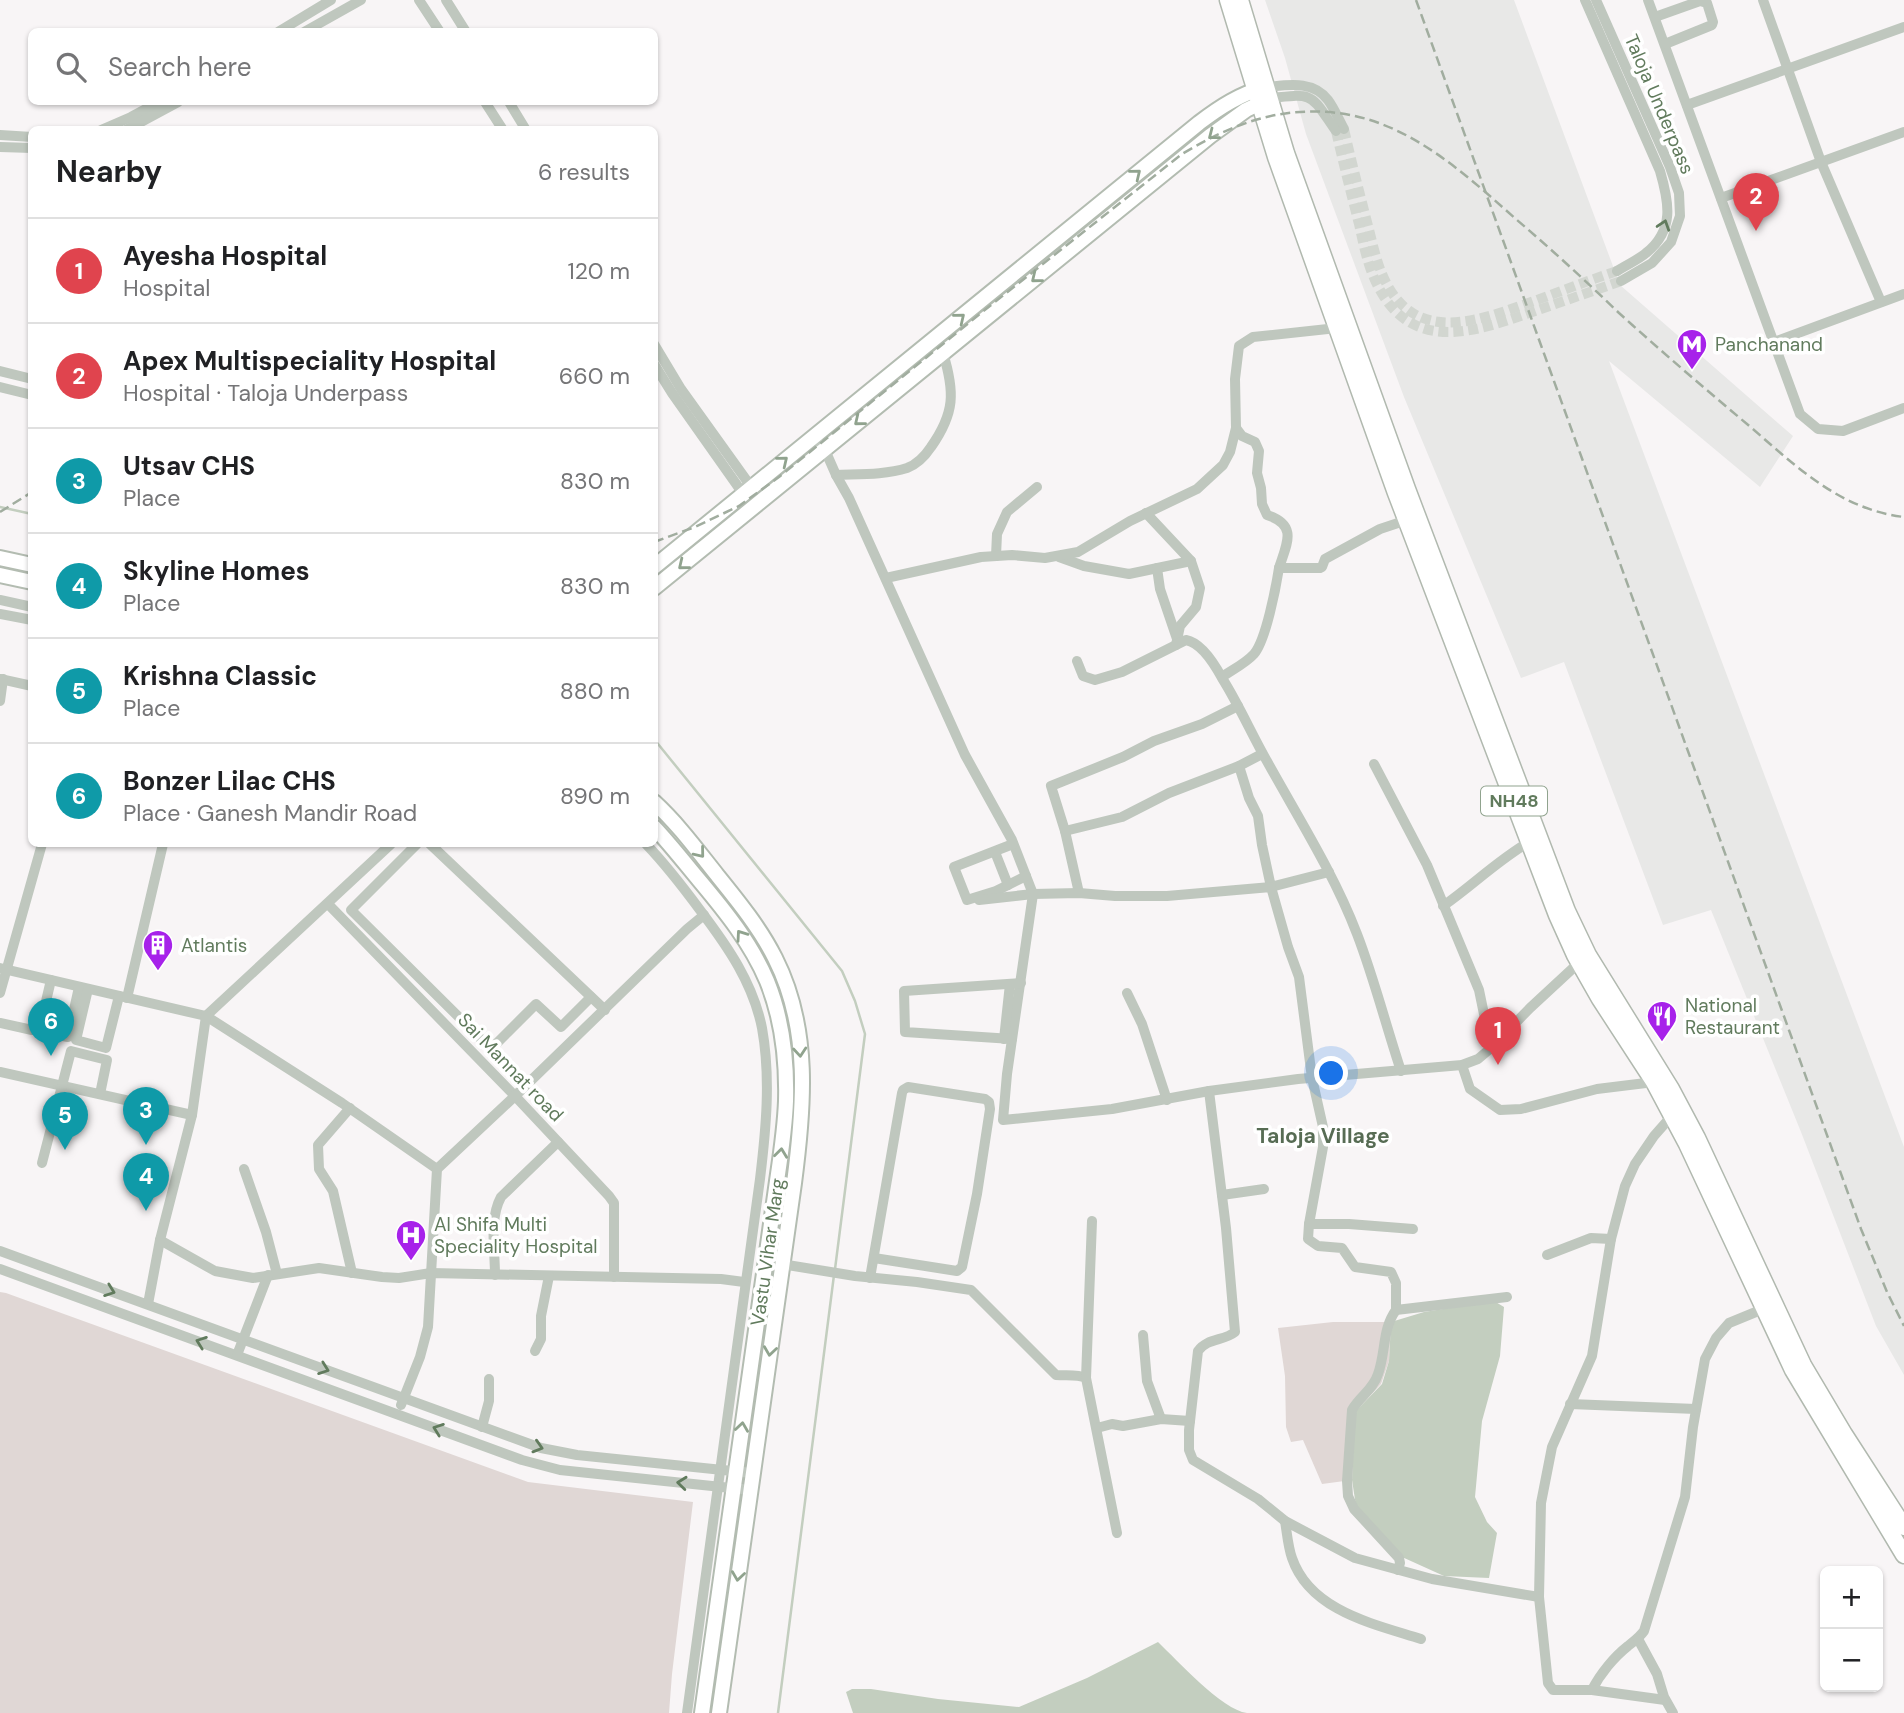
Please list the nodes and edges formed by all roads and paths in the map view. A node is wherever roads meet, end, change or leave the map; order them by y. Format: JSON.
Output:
{"nodes":[{"id":1,"x":331,"y":0,"type":"edge"},
{"id":2,"x":361,"y":0,"type":"edge"},
{"id":3,"x":419,"y":0,"type":"edge"},
{"id":4,"x":446,"y":0,"type":"edge"},
{"id":5,"x":1228,"y":0,"type":"edge"},
{"id":6,"x":1240,"y":0,"type":"edge"},
{"id":7,"x":1585,"y":0,"type":"edge"},
{"id":8,"x":1596,"y":0,"type":"edge"},
{"id":9,"x":1648,"y":0,"type":"edge"},
{"id":10,"x":1763,"y":0,"type":"edge"},
{"id":11,"x":1655,"y":17,"type":"junction"},
{"id":12,"x":1904,"y":27,"type":"edge"},
{"id":13,"x":285,"y":28,"type":"edge"},
{"id":14,"x":311,"y":28,"type":"edge"},
{"id":15,"x":437,"y":28,"type":"edge"},
{"id":16,"x":464,"y":28,"type":"edge"},
{"id":17,"x":1665,"y":44,"type":"junction"},
{"id":18,"x":1788,"y":69,"type":"junction"},
{"id":19,"x":1263,"y":94,"type":"junction"},
{"id":20,"x":153,"y":105,"type":"edge"},
{"id":21,"x":172,"y":105,"type":"edge"},
{"id":22,"x":487,"y":105,"type":"edge"},
{"id":23,"x":511,"y":105,"type":"edge"},
{"id":24,"x":1687,"y":105,"type":"junction"},
{"id":25,"x":110,"y":126,"type":"edge"},
{"id":26,"x":133,"y":126,"type":"edge"},
{"id":27,"x":500,"y":126,"type":"edge"},
{"id":28,"x":524,"y":126,"type":"edge"},
{"id":29,"x":1340,"y":130,"type":"tunnel mouth"},
{"id":30,"x":1904,"y":132,"type":"edge"},
{"id":31,"x":0,"y":135,"type":"edge"},
{"id":32,"x":28,"y":137,"type":"edge"},
{"id":33,"x":0,"y":147,"type":"edge"},
{"id":34,"x":28,"y":148,"type":"edge"},
{"id":35,"x":1821,"y":162,"type":"junction"},
{"id":36,"x":1721,"y":198,"type":"junction"},
{"id":37,"x":1904,"y":294,"type":"edge"},
{"id":38,"x":1881,"y":302,"type":"junction"},
{"id":39,"x":1337,"y":328,"type":"junction"},
{"id":40,"x":1774,"y":342,"type":"junction"},
{"id":41,"x":658,"y":351,"type":"edge"},
{"id":42,"x":943,"y":354,"type":"junction"},
{"id":43,"x":658,"y":370,"type":"edge"},
{"id":44,"x":0,"y":371,"type":"edge"},
{"id":45,"x":28,"y":378,"type":"edge"},
{"id":46,"x":0,"y":387,"type":"edge"},
{"id":47,"x":28,"y":394,"type":"edge"},
{"id":48,"x":1904,"y":408,"type":"edge"},
{"id":49,"x":1237,"y":428,"type":"junction"},
{"id":50,"x":814,"y":437,"type":"junction"},
{"id":51,"x":825,"y":450,"type":"junction"},
{"id":52,"x":835,"y":475,"type":"junction"},
{"id":53,"x":1037,"y":487,"type":"dead end"},
{"id":54,"x":748,"y":491,"type":"junction"},
{"id":55,"x":1146,"y":513,"type":"junction"},
{"id":56,"x":1407,"y":520,"type":"junction"},
{"id":57,"x":996,"y":556,"type":"junction"},
{"id":58,"x":1056,"y":556,"type":"junction"},
{"id":59,"x":0,"y":558,"type":"edge"},
{"id":60,"x":1191,"y":561,"type":"junction"},
{"id":61,"x":28,"y":564,"type":"edge"},
{"id":62,"x":658,"y":564,"type":"edge"},
{"id":63,"x":1157,"y":568,"type":"junction"},
{"id":64,"x":1279,"y":568,"type":"junction"},
{"id":65,"x":0,"y":575,"type":"edge"},
{"id":66,"x":886,"y":578,"type":"junction"},
{"id":67,"x":28,"y":581,"type":"edge"},
{"id":68,"x":658,"y":585,"type":"edge"},
{"id":69,"x":0,"y":600,"type":"edge"},
{"id":70,"x":28,"y":606,"type":"edge"},
{"id":71,"x":0,"y":614,"type":"edge"},
{"id":72,"x":28,"y":619,"type":"edge"},
{"id":73,"x":1177,"y":642,"type":"junction"},
{"id":74,"x":1077,"y":661,"type":"dead end"},
{"id":75,"x":1222,"y":677,"type":"junction"},
{"id":76,"x":2,"y":679,"type":"edge"},
{"id":77,"x":28,"y":685,"type":"edge"},
{"id":78,"x":0,"y":701,"type":"edge"},
{"id":79,"x":1238,"y":706,"type":"junction"},
{"id":80,"x":1262,"y":754,"type":"junction"},
{"id":81,"x":1374,"y":764,"type":"dead end"},
{"id":82,"x":1240,"y":766,"type":"junction"},
{"id":83,"x":658,"y":806,"type":"edge"},
{"id":84,"x":1065,"y":831,"type":"junction"},
{"id":85,"x":658,"y":832,"type":"edge"},
{"id":86,"x":1529,"y":842,"type":"junction"},
{"id":87,"x":1013,"y":844,"type":"junction"},
{"id":88,"x":41,"y":847,"type":"edge"},
{"id":89,"x":162,"y":847,"type":"edge"},
{"id":90,"x":388,"y":847,"type":"edge"},
{"id":91,"x":414,"y":847,"type":"edge"},
{"id":92,"x":433,"y":847,"type":"edge"},
{"id":93,"x":649,"y":847,"type":"edge"},
{"id":94,"x":995,"y":852,"type":"junction"},
{"id":95,"x":1329,"y":872,"type":"junction"},
{"id":96,"x":1026,"y":876,"type":"junction"},
{"id":97,"x":1008,"y":885,"type":"junction"},
{"id":98,"x":1271,"y":887,"type":"junction"},
{"id":99,"x":1079,"y":893,"type":"junction"},
{"id":100,"x":1033,"y":894,"type":"junction"},
{"id":101,"x":979,"y":900,"type":"dead end"},
{"id":102,"x":328,"y":904,"type":"junction"},
{"id":103,"x":1443,"y":906,"type":"junction"},
{"id":104,"x":704,"y":915,"type":"junction"},
{"id":105,"x":1583,"y":958,"type":"junction"},
{"id":106,"x":3,"y":969,"type":"edge"},
{"id":107,"x":48,"y":979,"type":"junction"},
{"id":108,"x":1015,"y":983,"type":"junction"},
{"id":109,"x":84,"y":988,"type":"junction"},
{"id":110,"x":0,"y":993,"type":"edge"},
{"id":111,"x":1127,"y":993,"type":"dead end"},
{"id":112,"x":123,"y":997,"type":"junction"},
{"id":113,"x":591,"y":997,"type":"junction"},
{"id":114,"x":605,"y":1010,"type":"junction"},
{"id":115,"x":206,"y":1016,"type":"junction"},
{"id":116,"x":0,"y":1023,"type":"edge"},
{"id":117,"x":1008,"y":1039,"type":"junction"},
{"id":118,"x":1490,"y":1048,"type":"junction"},
{"id":119,"x":1462,"y":1065,"type":"junction"},
{"id":120,"x":1401,"y":1071,"type":"junction"},
{"id":121,"x":0,"y":1072,"type":"edge"},
{"id":122,"x":1312,"y":1078,"type":"junction"},
{"id":123,"x":1654,"y":1082,"type":"junction"},
{"id":124,"x":62,"y":1086,"type":"junction"},
{"id":125,"x":1209,"y":1091,"type":"junction"},
{"id":126,"x":100,"y":1094,"type":"junction"},
{"id":127,"x":515,"y":1096,"type":"junction"},
{"id":128,"x":1167,"y":1100,"type":"junction"},
{"id":129,"x":349,"y":1108,"type":"junction"},
{"id":130,"x":1676,"y":1111,"type":"junction"},
{"id":131,"x":192,"y":1115,"type":"junction"},
{"id":132,"x":558,"y":1142,"type":"junction"},
{"id":133,"x":42,"y":1163,"type":"dead end"},
{"id":134,"x":244,"y":1169,"type":"dead end"},
{"id":135,"x":437,"y":1169,"type":"junction"},
{"id":136,"x":1264,"y":1189,"type":"dead end"},
{"id":137,"x":1222,"y":1195,"type":"junction"},
{"id":138,"x":1092,"y":1221,"type":"dead end"},
{"id":139,"x":1309,"y":1224,"type":"junction"},
{"id":140,"x":1413,"y":1229,"type":"dead end"},
{"id":141,"x":1611,"y":1239,"type":"junction"},
{"id":142,"x":160,"y":1240,"type":"junction"},
{"id":143,"x":0,"y":1251,"type":"edge"},
{"id":144,"x":1547,"y":1255,"type":"dead end"},
{"id":145,"x":874,"y":1258,"type":"junction"},
{"id":146,"x":766,"y":1262,"type":"junction"},
{"id":147,"x":783,"y":1264,"type":"junction"},
{"id":148,"x":0,"y":1269,"type":"edge"},
{"id":149,"x":352,"y":1273,"type":"junction"},
{"id":150,"x":431,"y":1273,"type":"junction"},
{"id":151,"x":272,"y":1275,"type":"junction"},
{"id":152,"x":495,"y":1275,"type":"junction"},
{"id":153,"x":549,"y":1276,"type":"junction"},
{"id":154,"x":614,"y":1277,"type":"junction"},
{"id":155,"x":870,"y":1278,"type":"junction"},
{"id":156,"x":79,"y":1279,"type":"junction"},
{"id":157,"x":744,"y":1282,"type":"junction"},
{"id":158,"x":74,"y":1295,"type":"junction"},
{"id":159,"x":1507,"y":1297,"type":"dead end"},
{"id":160,"x":148,"y":1304,"type":"junction"},
{"id":161,"x":1769,"y":1306,"type":"junction"},
{"id":162,"x":1396,"y":1310,"type":"junction"},
{"id":163,"x":1143,"y":1335,"type":"dead end"},
{"id":164,"x":244,"y":1340,"type":"junction"},
{"id":165,"x":535,"y":1351,"type":"dead end"},
{"id":166,"x":237,"y":1355,"type":"junction"},
{"id":167,"x":346,"y":1377,"type":"junction"},
{"id":168,"x":1086,"y":1378,"type":"junction"},
{"id":169,"x":489,"y":1379,"type":"dead end"},
{"id":170,"x":338,"y":1392,"type":"junction"},
{"id":171,"x":404,"y":1399,"type":"junction"},
{"id":172,"x":1570,"y":1405,"type":"junction"},
{"id":173,"x":1696,"y":1409,"type":"junction"},
{"id":174,"x":397,"y":1414,"type":"junction"},
{"id":175,"x":1161,"y":1419,"type":"junction"},
{"id":176,"x":1190,"y":1421,"type":"junction"},
{"id":177,"x":482,"y":1427,"type":"junction"},
{"id":178,"x":1097,"y":1428,"type":"junction"},
{"id":179,"x":719,"y":1470,"type":"junction"},
{"id":180,"x":735,"y":1471,"type":"junction"},
{"id":181,"x":752,"y":1473,"type":"junction"},
{"id":182,"x":717,"y":1487,"type":"junction"},
{"id":183,"x":733,"y":1488,"type":"junction"},
{"id":184,"x":750,"y":1490,"type":"junction"},
{"id":185,"x":1285,"y":1521,"type":"junction"},
{"id":186,"x":1904,"y":1527,"type":"edge"},
{"id":187,"x":1117,"y":1532,"type":"dead end"},
{"id":188,"x":1904,"y":1555,"type":"edge"},
{"id":189,"x":1398,"y":1570,"type":"junction"},
{"id":190,"x":1539,"y":1597,"type":"junction"},
{"id":191,"x":1421,"y":1639,"type":"dead end"},
{"id":192,"x":1639,"y":1639,"type":"junction"},
{"id":193,"x":1592,"y":1689,"type":"junction"},
{"id":194,"x":1665,"y":1700,"type":"junction"},
{"id":195,"x":687,"y":1713,"type":"edge"},
{"id":196,"x":702,"y":1713,"type":"edge"},
{"id":197,"x":719,"y":1713,"type":"edge"},
{"id":198,"x":1672,"y":1713,"type":"edge"}],
"edges":[{"from":1,"to":13,"type":"street"},
{"from":2,"to":14,"type":"street"},
{"from":3,"to":15,"type":"street"},
{"from":4,"to":16,"type":"street"},
{"from":5,"to":19,"type":"highway","number":"NH48"},
{"from":6,"to":19,"type":"highway","number":"NH48"},
{"from":8,"to":7,"type":"street","name":"Taloja Underpass","one_way":true},
{"from":9,"to":11,"type":"street"},
{"from":10,"to":18,"type":"street"},
{"from":11,"to":17,"type":"street"},
{"from":11,"to":17,"type":"street"},
{"from":12,"to":18,"type":"street"},
{"from":17,"to":24,"type":"street"},
{"from":18,"to":24,"type":"street"},
{"from":18,"to":35,"type":"street"},
{"from":19,"to":29,"type":"street"},
{"from":19,"to":39,"type":"highway","number":"NH48"},
{"from":19,"to":42,"type":"main road","one_way":true},
{"from":50,"to":19,"type":"main road","one_way":true},
{"from":19,"to":105,"type":"highway","number":"NH48"},
{"from":20,"to":25,"type":"street"},
{"from":21,"to":26,"type":"street"},
{"from":22,"to":27,"type":"street"},
{"from":23,"to":28,"type":"street"},
{"from":24,"to":36,"type":"street"},
{"from":30,"to":35,"type":"street"},
{"from":31,"to":32,"type":"street"},
{"from":33,"to":34,"type":"street"},
{"from":35,"to":36,"type":"street"},
{"from":35,"to":38,"type":"street"},
{"from":36,"to":40,"type":"street"},
{"from":37,"to":38,"type":"street"},
{"from":38,"to":40,"type":"street"},
{"from":39,"to":49,"type":"street"},
{"from":39,"to":56,"type":"highway","number":"NH48"},
{"from":40,"to":48,"type":"street"},
{"from":41,"to":54,"type":"street"},
{"from":42,"to":51,"type":"main road","one_way":true},
{"from":42,"to":52,"type":"street"},
{"from":43,"to":54,"type":"street"},
{"from":44,"to":45,"type":"street"},
{"from":46,"to":47,"type":"street"},
{"from":49,"to":55,"type":"street"},
{"from":49,"to":64,"type":"street"},
{"from":50,"to":51,"type":"street"},
{"from":54,"to":50,"type":"main road","one_way":true},
{"from":51,"to":52,"type":"street"},
{"from":51,"to":68,"type":"main road","one_way":true},
{"from":52,"to":66,"type":"street"},
{"from":53,"to":57,"type":"street"},
{"from":54,"to":62,"type":"main road"},
{"from":55,"to":58,"type":"street"},
{"from":55,"to":60,"type":"street"},
{"from":56,"to":64,"type":"street"},
{"from":56,"to":86,"type":"highway","number":"NH48"},
{"from":57,"to":58,"type":"street"},
{"from":57,"to":66,"type":"street"},
{"from":58,"to":63,"type":"street"},
{"from":59,"to":61,"type":"main road"},
{"from":60,"to":63,"type":"street"},
{"from":60,"to":73,"type":"street"},
{"from":63,"to":73,"type":"street"},
{"from":64,"to":75,"type":"street"},
{"from":65,"to":67,"type":"main road"},
{"from":66,"to":87,"type":"street"},
{"from":69,"to":70,"type":"street"},
{"from":71,"to":72,"type":"street"},
{"from":73,"to":74,"type":"street"},
{"from":73,"to":75,"type":"street"},
{"from":75,"to":79,"type":"street"},
{"from":76,"to":77,"type":"street"},
{"from":76,"to":78,"type":"street"},
{"from":79,"to":80,"type":"street"},
{"from":79,"to":84,"type":"street"},
{"from":80,"to":82,"type":"street"},
{"from":80,"to":95,"type":"street"},
{"from":81,"to":103,"type":"street"},
{"from":82,"to":84,"type":"street"},
{"from":82,"to":98,"type":"street"},
{"from":83,"to":147,"type":"main road","one_way":true},
{"from":84,"to":99,"type":"street"},
{"from":146,"to":85,"type":"main road","name":"Vastu Vihar Marg","one_way":true},
{"from":86,"to":103,"type":"street"},
{"from":86,"to":105,"type":"highway","number":"NH48"},
{"from":87,"to":94,"type":"street"},
{"from":87,"to":96,"type":"street"},
{"from":88,"to":106,"type":"street"},
{"from":89,"to":112,"type":"street"},
{"from":90,"to":102,"type":"street"},
{"from":91,"to":113,"type":"street"},
{"from":92,"to":113,"type":"street"},
{"from":93,"to":104,"type":"street"},
{"from":94,"to":97,"type":"street"},
{"from":94,"to":97,"type":"street"},
{"from":95,"to":98,"type":"street"},
{"from":95,"to":120,"type":"street"},
{"from":96,"to":97,"type":"street"},
{"from":96,"to":100,"type":"street"},
{"from":98,"to":99,"type":"street"},
{"from":98,"to":122,"type":"street"},
{"from":99,"to":100,"type":"street"},
{"from":100,"to":101,"type":"street"},
{"from":100,"to":108,"type":"street"},
{"from":102,"to":115,"type":"street"},
{"from":102,"to":127,"type":"street","name":"Sai Mannat road"},
{"from":103,"to":118,"type":"street"},
{"from":104,"to":114,"type":"street"},
{"from":104,"to":157,"type":"street"},
{"from":105,"to":118,"type":"street"},
{"from":105,"to":123,"type":"highway","number":"NH48"},
{"from":105,"to":130,"type":"highway","number":"NH48"},
{"from":106,"to":107,"type":"street"},
{"from":106,"to":110,"type":"street"},
{"from":107,"to":109,"type":"street"},
{"from":107,"to":109,"type":"street"},
{"from":107,"to":116,"type":"street"},
{"from":108,"to":117,"type":"street"},
{"from":108,"to":117,"type":"street"},
{"from":109,"to":112,"type":"street"},
{"from":109,"to":112,"type":"street"},
{"from":111,"to":128,"type":"street"},
{"from":112,"to":115,"type":"street"},
{"from":113,"to":114,"type":"street"},
{"from":114,"to":127,"type":"street"},
{"from":115,"to":129,"type":"street"},
{"from":115,"to":131,"type":"street"},
{"from":117,"to":128,"type":"street"},
{"from":118,"to":119,"type":"street"},
{"from":119,"to":120,"type":"street"},
{"from":119,"to":123,"type":"street"},
{"from":120,"to":122,"type":"street"},
{"from":121,"to":124,"type":"street"},
{"from":122,"to":125,"type":"street"},
{"from":122,"to":139,"type":"street"},
{"from":123,"to":130,"type":"highway","number":"NH48"},
{"from":124,"to":126,"type":"street"},
{"from":124,"to":126,"type":"street"},
{"from":124,"to":133,"type":"street"},
{"from":125,"to":128,"type":"street"},
{"from":125,"to":137,"type":"street"},
{"from":126,"to":131,"type":"street"},
{"from":127,"to":132,"type":"street","name":"Sai Mannat road"},
{"from":127,"to":135,"type":"street"},
{"from":129,"to":135,"type":"street"},
{"from":129,"to":149,"type":"street"},
{"from":130,"to":141,"type":"street"},
{"from":130,"to":161,"type":"highway","number":"NH48"},
{"from":131,"to":142,"type":"street"},
{"from":132,"to":152,"type":"street"},
{"from":132,"to":154,"type":"street","name":"Sai Mannat road"},
{"from":134,"to":151,"type":"street"},
{"from":135,"to":150,"type":"street"},
{"from":136,"to":137,"type":"street"},
{"from":137,"to":176,"type":"street"},
{"from":138,"to":168,"type":"street"},
{"from":139,"to":140,"type":"street"},
{"from":139,"to":162,"type":"street"},
{"from":141,"to":144,"type":"street"},
{"from":141,"to":172,"type":"street"},
{"from":142,"to":151,"type":"street"},
{"from":142,"to":160,"type":"street"},
{"from":143,"to":156,"type":"street"},
{"from":145,"to":145,"type":"street"},
{"from":145,"to":155,"type":"street"},
{"from":146,"to":147,"type":"street"},
{"from":180,"to":146,"type":"main road","name":"Vastu Vihar Marg","one_way":true},
{"from":147,"to":155,"type":"street"},
{"from":147,"to":181,"type":"main road","one_way":true},
{"from":148,"to":158,"type":"street"},
{"from":149,"to":150,"type":"street"},
{"from":149,"to":151,"type":"street"},
{"from":150,"to":152,"type":"street"},
{"from":150,"to":171,"type":"street"},
{"from":151,"to":164,"type":"street"},
{"from":152,"to":153,"type":"street"},
{"from":153,"to":154,"type":"street"},
{"from":153,"to":165,"type":"street"},
{"from":154,"to":157,"type":"street"},
{"from":155,"to":168,"type":"street"},
{"from":156,"to":158,"type":"street"},
{"from":156,"to":160,"type":"street","one_way":true},
{"from":157,"to":179,"type":"street"},
{"from":166,"to":158,"type":"street","one_way":true},
{"from":159,"to":162,"type":"street"},
{"from":160,"to":164,"type":"street"},
{"from":161,"to":173,"type":"street"},
{"from":161,"to":186,"type":"highway","number":"NH48"},
{"from":161,"to":188,"type":"highway","number":"NH48"},
{"from":162,"to":189,"type":"street"},
{"from":163,"to":175,"type":"street"},
{"from":164,"to":166,"type":"street"},
{"from":164,"to":167,"type":"street","one_way":true},
{"from":166,"to":170,"type":"street"},
{"from":167,"to":170,"type":"street"},
{"from":167,"to":171,"type":"street"},
{"from":168,"to":178,"type":"street"},
{"from":169,"to":177,"type":"street"},
{"from":170,"to":174,"type":"street"},
{"from":171,"to":174,"type":"street"},
{"from":171,"to":177,"type":"street"},
{"from":172,"to":173,"type":"street"},
{"from":172,"to":190,"type":"street"},
{"from":173,"to":192,"type":"street"},
{"from":182,"to":174,"type":"street","one_way":true},
{"from":175,"to":176,"type":"street"},
{"from":175,"to":178,"type":"street"},
{"from":176,"to":185,"type":"street"},
{"from":177,"to":179,"type":"street","one_way":true},
{"from":178,"to":187,"type":"street"},
{"from":179,"to":180,"type":"street"},
{"from":179,"to":182,"type":"street"},
{"from":180,"to":181,"type":"street"},
{"from":180,"to":183,"type":"main road","name":"Vastu Vihar Marg"},
{"from":181,"to":184,"type":"main road"},
{"from":182,"to":183,"type":"street"},
{"from":182,"to":195,"type":"street"},
{"from":183,"to":184,"type":"street"},
{"from":183,"to":196,"type":"main road","name":"Vastu Vihar Marg"},
{"from":184,"to":197,"type":"main road","one_way":true},
{"from":185,"to":189,"type":"street"},
{"from":185,"to":191,"type":"street"},
{"from":189,"to":190,"type":"street"},
{"from":190,"to":193,"type":"street"},
{"from":192,"to":193,"type":"street"},
{"from":192,"to":194,"type":"street"},
{"from":193,"to":194,"type":"street"},
{"from":194,"to":198,"type":"street"}]}
